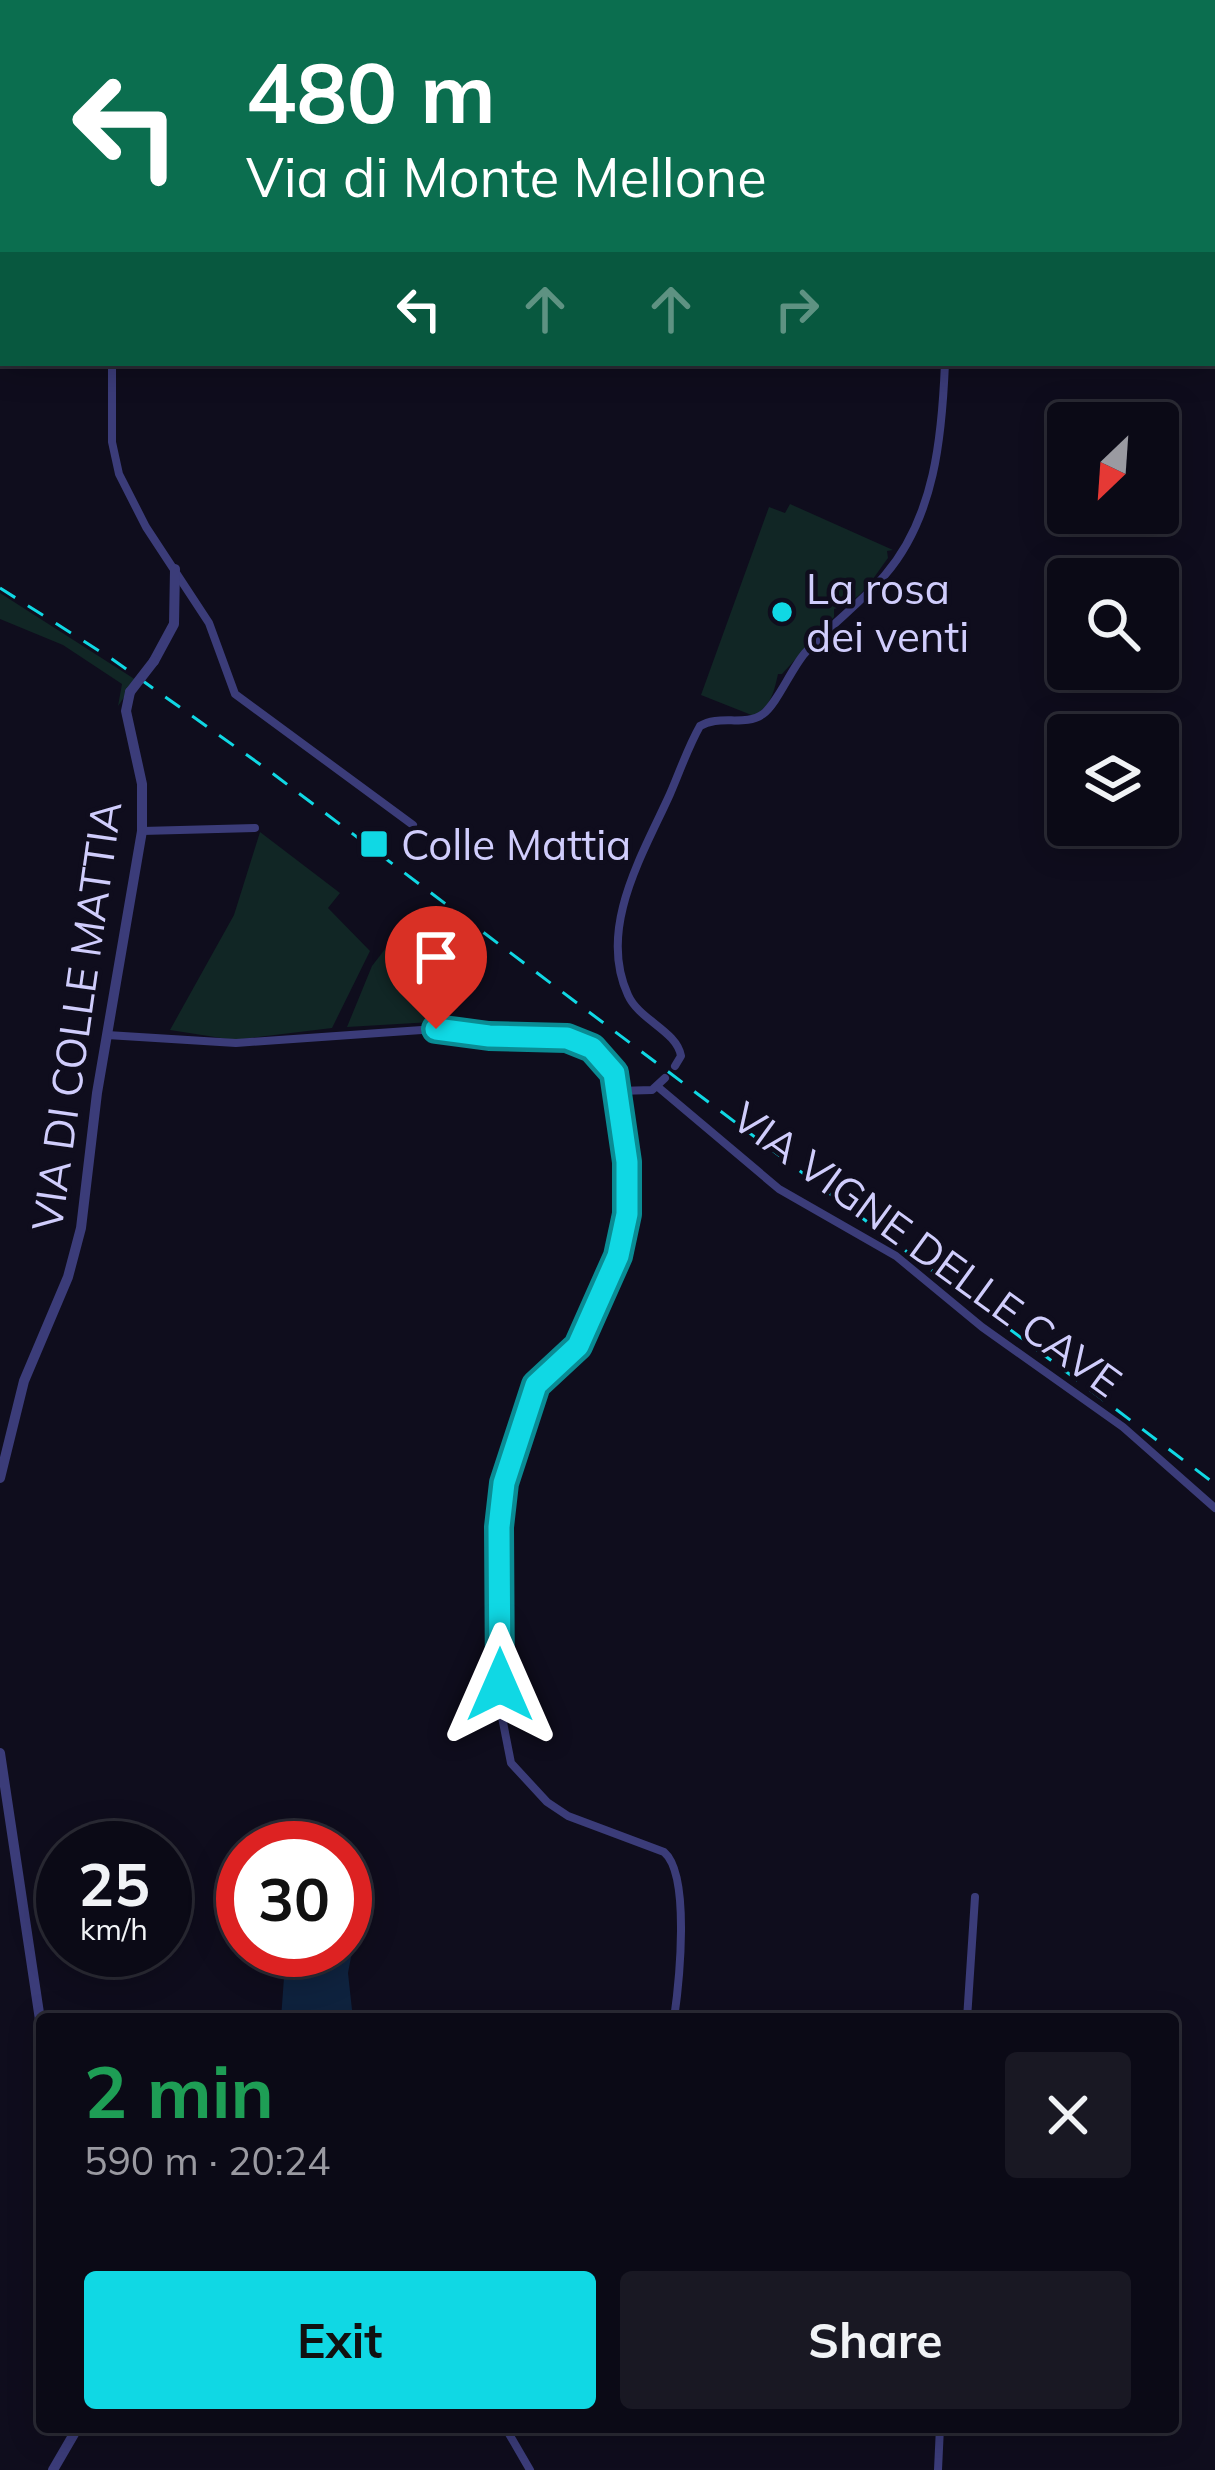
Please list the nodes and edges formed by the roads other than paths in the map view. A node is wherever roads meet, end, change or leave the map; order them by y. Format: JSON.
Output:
{"nodes":[{"id":1,"x":112,"y":366,"type":"edge"},
{"id":2,"x":945,"y":366,"type":"edge"},
{"id":3,"x":175,"y":569,"type":"junction"},
{"id":4,"x":413,"y":825,"type":"dead end"},
{"id":5,"x":254,"y":828,"type":"dead end"},
{"id":6,"x":142,"y":831,"type":"junction"},
{"id":7,"x":107,"y":1034,"type":"junction"},
{"id":8,"x":675,"y":1066,"type":"dead end"},
{"id":9,"x":665,"y":1078,"type":"dead end"},
{"id":10,"x":658,"y":1087,"type":"junction"},
{"id":11,"x":618,"y":1091,"type":"junction"},
{"id":12,"x":0,"y":1478,"type":"edge"},
{"id":13,"x":1215,"y":1508,"type":"edge"},
{"id":14,"x":0,"y":1754,"type":"edge"},
{"id":15,"x":975,"y":1897,"type":"dead end"},
{"id":16,"x":39,"y":2013,"type":"edge"},
{"id":17,"x":674,"y":2013,"type":"edge"},
{"id":18,"x":967,"y":2013,"type":"edge"},
{"id":19,"x":75,"y":2433,"type":"edge"},
{"id":20,"x":508,"y":2433,"type":"edge"},
{"id":21,"x":940,"y":2433,"type":"edge"},
{"id":22,"x":53,"y":2470,"type":"edge"},
{"id":23,"x":530,"y":2470,"type":"edge"},
{"id":24,"x":938,"y":2470,"type":"edge"}],
"edges":[{"from":1,"to":3,"type":"street"},
{"from":2,"to":8,"type":"street"},
{"from":3,"to":4,"type":"street"},
{"from":3,"to":6,"type":"street","name":"VIA DI COLLE MATTIA","bridge":true},
{"from":5,"to":6,"type":"street"},
{"from":6,"to":7,"type":"street","name":"VIA DI COLLE MATTIA"},
{"from":7,"to":11,"type":"street"},
{"from":7,"to":12,"type":"street","name":"VIA DI COLLE MATTIA"},
{"from":9,"to":10,"type":"street"},
{"from":10,"to":11,"type":"street"},
{"from":10,"to":13,"type":"street","name":"VIA VIGNE DELLE CAVE"},
{"from":11,"to":17,"type":"street"},
{"from":14,"to":16,"type":"street"},
{"from":15,"to":18,"type":"street"},
{"from":19,"to":22,"type":"street"},
{"from":20,"to":23,"type":"street"},
{"from":21,"to":24,"type":"street"}]}
